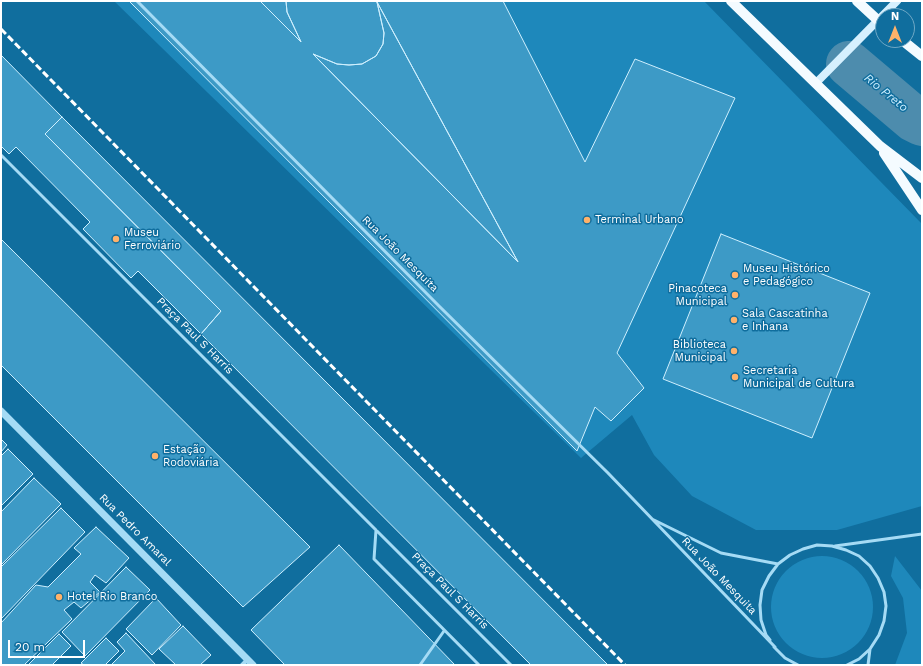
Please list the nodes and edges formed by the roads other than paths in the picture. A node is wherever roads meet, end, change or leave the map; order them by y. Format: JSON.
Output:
{"nodes":[{"id":1,"x":137,"y":1,"type":"edge"},
{"id":2,"x":732,"y":1,"type":"edge"},
{"id":3,"x":858,"y":1,"type":"edge"},
{"id":4,"x":875,"y":18,"type":"edge"},
{"id":5,"x":875,"y":27,"type":"edge"},
{"id":6,"x":912,"y":48,"type":"edge"},
{"id":7,"x":922,"y":56,"type":"edge"},
{"id":8,"x":816,"y":83,"type":"junction"},
{"id":9,"x":880,"y":146,"type":"junction"},
{"id":10,"x":1,"y":156,"type":"edge"},
{"id":11,"x":922,"y":178,"type":"edge"},
{"id":12,"x":922,"y":210,"type":"edge"},
{"id":13,"x":1,"y":411,"type":"edge"},
{"id":14,"x":651,"y":518,"type":"junction"},
{"id":15,"x":376,"y":530,"type":"junction"},
{"id":16,"x":922,"y":534,"type":"edge"},
{"id":17,"x":832,"y":546,"type":"junction"},
{"id":18,"x":778,"y":564,"type":"junction"},
{"id":19,"x":444,"y":630,"type":"junction"},
{"id":20,"x":774,"y":647,"type":"junction"},
{"id":21,"x":870,"y":648,"type":"junction"},
{"id":22,"x":247,"y":663,"type":"edge"},
{"id":23,"x":420,"y":665,"type":"edge"},
{"id":24,"x":479,"y":665,"type":"edge"},
{"id":25,"x":511,"y":665,"type":"edge"},
{"id":26,"x":798,"y":665,"type":"edge"},
{"id":27,"x":847,"y":665,"type":"edge"},
{"id":28,"x":868,"y":665,"type":"edge"}],
"edges":[{"from":1,"to":14,"type":"lane","name":"Rua João Mesquita"},
{"from":2,"to":8,"type":"main road"},
{"from":3,"to":4,"type":"main road"},
{"from":5,"to":8,"type":"main road"},
{"from":6,"to":7,"type":"main road"},
{"from":8,"to":9,"type":"main road"},
{"from":9,"to":11,"type":"main road"},
{"from":9,"to":12,"type":"main road"},
{"from":10,"to":15,"type":"lane","name":"Praça Paul S Harris"},
{"from":13,"to":22,"type":"street","name":"Rua Pedro Amaral"},
{"from":14,"to":18,"type":"lane","name":"Rua João Mesquita"},
{"from":14,"to":20,"type":"lane","name":"Rua João Mesquita"},
{"from":15,"to":19,"type":"lane"},
{"from":15,"to":25,"type":"lane","name":"Praça Paul S Harris"},
{"from":16,"to":17,"type":"lane"},
{"from":17,"to":18,"type":"lane"},
{"from":17,"to":21,"type":"lane"},
{"from":18,"to":20,"type":"lane"},
{"from":19,"to":23,"type":"lane"},
{"from":19,"to":24,"type":"lane"},
{"from":20,"to":26,"type":"lane"},
{"from":21,"to":27,"type":"lane"},
{"from":21,"to":28,"type":"lane"}]}
